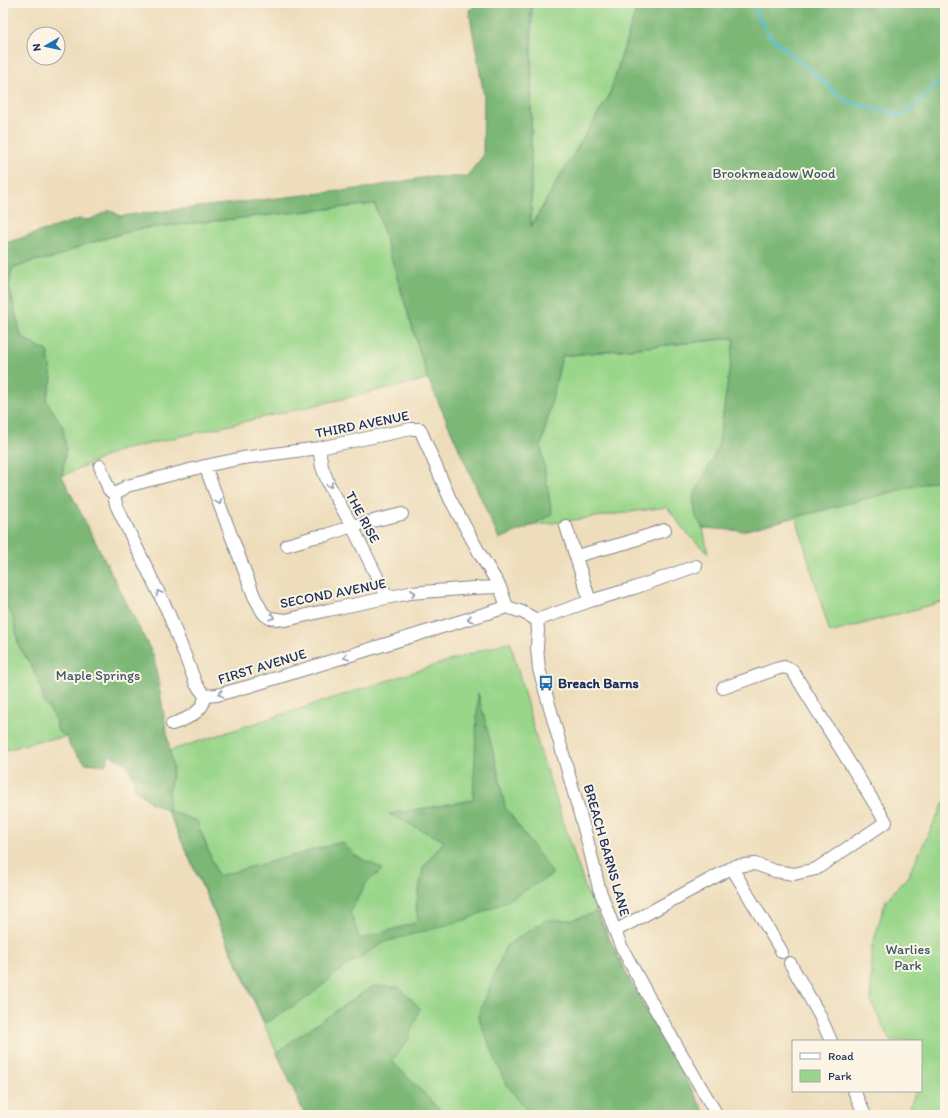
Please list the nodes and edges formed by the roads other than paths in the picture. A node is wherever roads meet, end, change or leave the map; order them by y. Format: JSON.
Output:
{"nodes":[{"id":1,"x":319,"y":448,"type":"junction"},
{"id":2,"x":100,"y":466,"type":"dead end"},
{"id":3,"x":205,"y":466,"type":"junction"},
{"id":4,"x":115,"y":495,"type":"junction"},
{"id":5,"x":402,"y":514,"type":"dead end"},
{"id":6,"x":352,"y":526,"type":"junction"},
{"id":7,"x":566,"y":526,"type":"dead end"},
{"id":8,"x":665,"y":530,"type":"dead end"},
{"id":9,"x":287,"y":545,"type":"dead end"},
{"id":10,"x":576,"y":556,"type":"junction"},
{"id":11,"x":696,"y":566,"type":"dead end"},
{"id":12,"x":500,"y":587,"type":"junction"},
{"id":13,"x":387,"y":597,"type":"junction"},
{"id":14,"x":590,"y":601,"type":"junction"},
{"id":15,"x":507,"y":607,"type":"junction"},
{"id":16,"x":537,"y":620,"type":"junction"},
{"id":17,"x":723,"y":688,"type":"dead end"},
{"id":18,"x":205,"y":696,"type":"junction"},
{"id":19,"x":172,"y":724,"type":"dead end"},
{"id":20,"x":732,"y":868,"type":"junction"},
{"id":21,"x":615,"y":931,"type":"junction"},
{"id":22,"x":782,"y":952,"type":"dead end"},
{"id":23,"x":790,"y":963,"type":"dead end"},
{"id":24,"x":831,"y":1040,"type":"edge"},
{"id":25,"x":854,"y":1092,"type":"edge"},
{"id":26,"x":717,"y":1115,"type":"edge"},
{"id":27,"x":865,"y":1115,"type":"edge"}],
"edges":[{"from":1,"to":3,"type":"street","name":"THIRD AVENUE"},
{"from":1,"to":6,"type":"street","name":"THE RISE","one_way":true},
{"from":1,"to":12,"type":"street","name":"THIRD AVENUE"},
{"from":2,"to":4,"type":"street","name":"FIRST AVENUE"},
{"from":3,"to":4,"type":"street"},
{"from":3,"to":13,"type":"street","name":"SECOND AVENUE","one_way":true},
{"from":18,"to":4,"type":"street","name":"FIRST AVENUE","one_way":true},
{"from":5,"to":6,"type":"street"},
{"from":6,"to":9,"type":"street"},
{"from":6,"to":13,"type":"street","name":"THE RISE"},
{"from":7,"to":10,"type":"street"},
{"from":8,"to":10,"type":"street"},
{"from":10,"to":14,"type":"street"},
{"from":11,"to":14,"type":"street"},
{"from":13,"to":12,"type":"street","name":"SECOND AVENUE","one_way":true},
{"from":12,"to":15,"type":"street"},
{"from":14,"to":16,"type":"street"},
{"from":15,"to":16,"type":"street"},
{"from":15,"to":18,"type":"street","name":"FIRST AVENUE","one_way":true},
{"from":16,"to":21,"type":"street","name":"BREACH BARNS LANE"},
{"from":17,"to":20,"type":"street"},
{"from":18,"to":19,"type":"street"},
{"from":20,"to":21,"type":"street"},
{"from":20,"to":22,"type":"street"},
{"from":21,"to":26,"type":"street","name":"BREACH BARNS LANE"},
{"from":23,"to":24,"type":"street"},
{"from":25,"to":27,"type":"street"}]}
